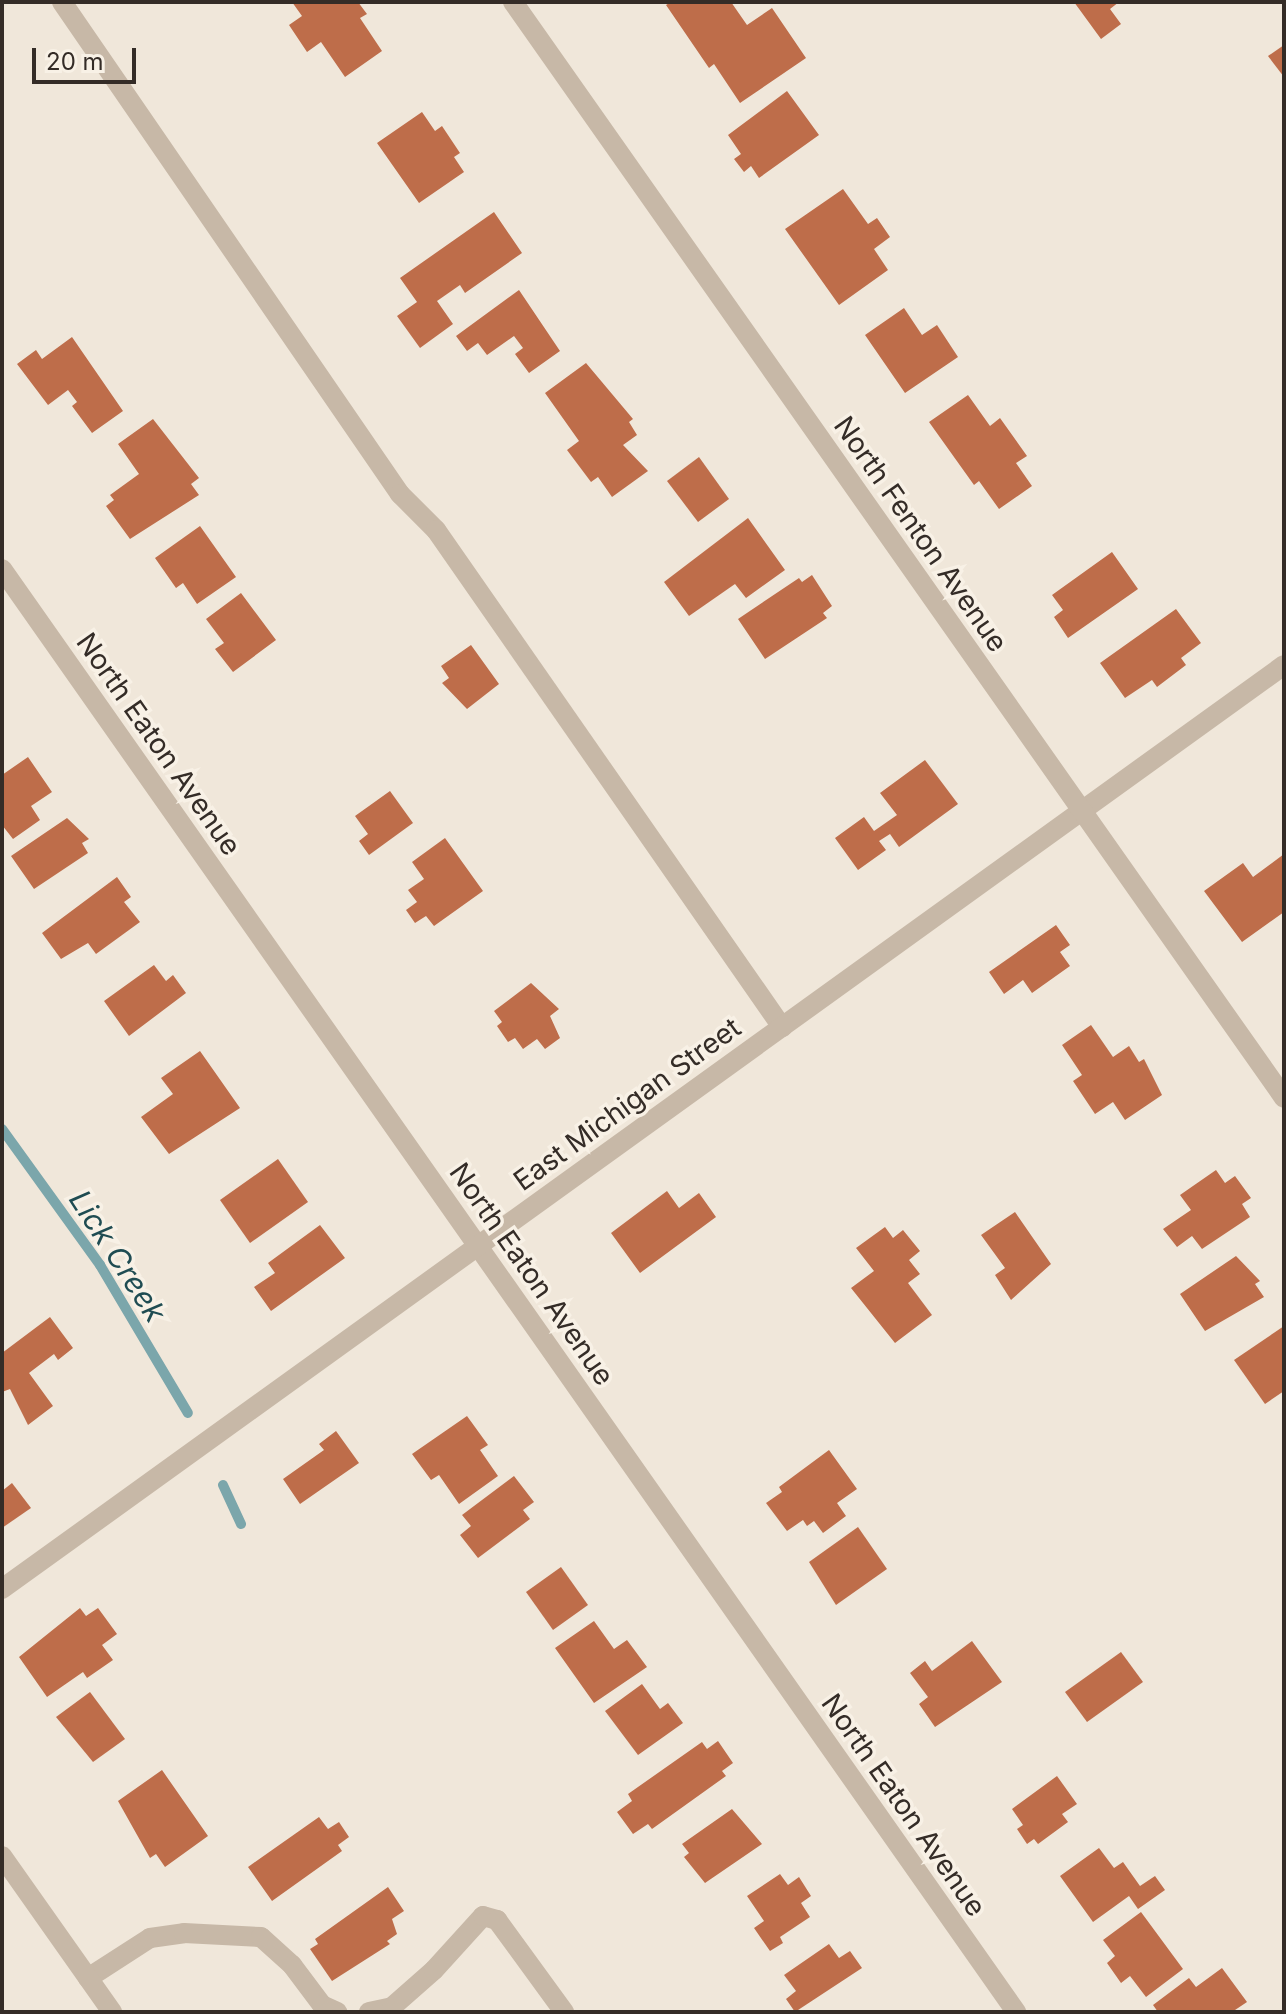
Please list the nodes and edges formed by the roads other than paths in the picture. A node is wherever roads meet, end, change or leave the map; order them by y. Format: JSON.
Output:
{"nodes":[{"id":1,"x":62,"y":2,"type":"edge"},
{"id":2,"x":513,"y":2,"type":"edge"},
{"id":3,"x":2,"y":569,"type":"edge"},
{"id":4,"x":1284,"y":665,"type":"edge"},
{"id":5,"x":1082,"y":811,"type":"junction"},
{"id":6,"x":782,"y":1027,"type":"junction"},
{"id":7,"x":1284,"y":1098,"type":"edge"},
{"id":8,"x":478,"y":1246,"type":"junction"},
{"id":9,"x":2,"y":1589,"type":"edge"},
{"id":10,"x":2,"y":1856,"type":"edge"},
{"id":11,"x":88,"y":1978,"type":"junction"},
{"id":12,"x":112,"y":2012,"type":"edge"},
{"id":13,"x":337,"y":2012,"type":"edge"},
{"id":14,"x":369,"y":2012,"type":"edge"},
{"id":15,"x":564,"y":2012,"type":"edge"},
{"id":16,"x":1016,"y":2012,"type":"edge"}],
"edges":[{"from":1,"to":6,"type":"street"},
{"from":2,"to":5,"type":"street","name":"North Fenton Avenue"},
{"from":3,"to":8,"type":"street","name":"North Eaton Avenue"},
{"from":4,"to":5,"type":"street","name":"East Michigan Street"},
{"from":5,"to":6,"type":"street","name":"East Michigan Street"},
{"from":5,"to":7,"type":"street","name":"North Fenton Avenue"},
{"from":6,"to":8,"type":"street","name":"East Michigan Street"},
{"from":8,"to":9,"type":"street","name":"East Michigan Street"},
{"from":8,"to":16,"type":"street","name":"North Eaton Avenue"},
{"from":10,"to":11,"type":"street"},
{"from":11,"to":12,"type":"street"},
{"from":11,"to":13,"type":"street"},
{"from":14,"to":15,"type":"street"}]}
